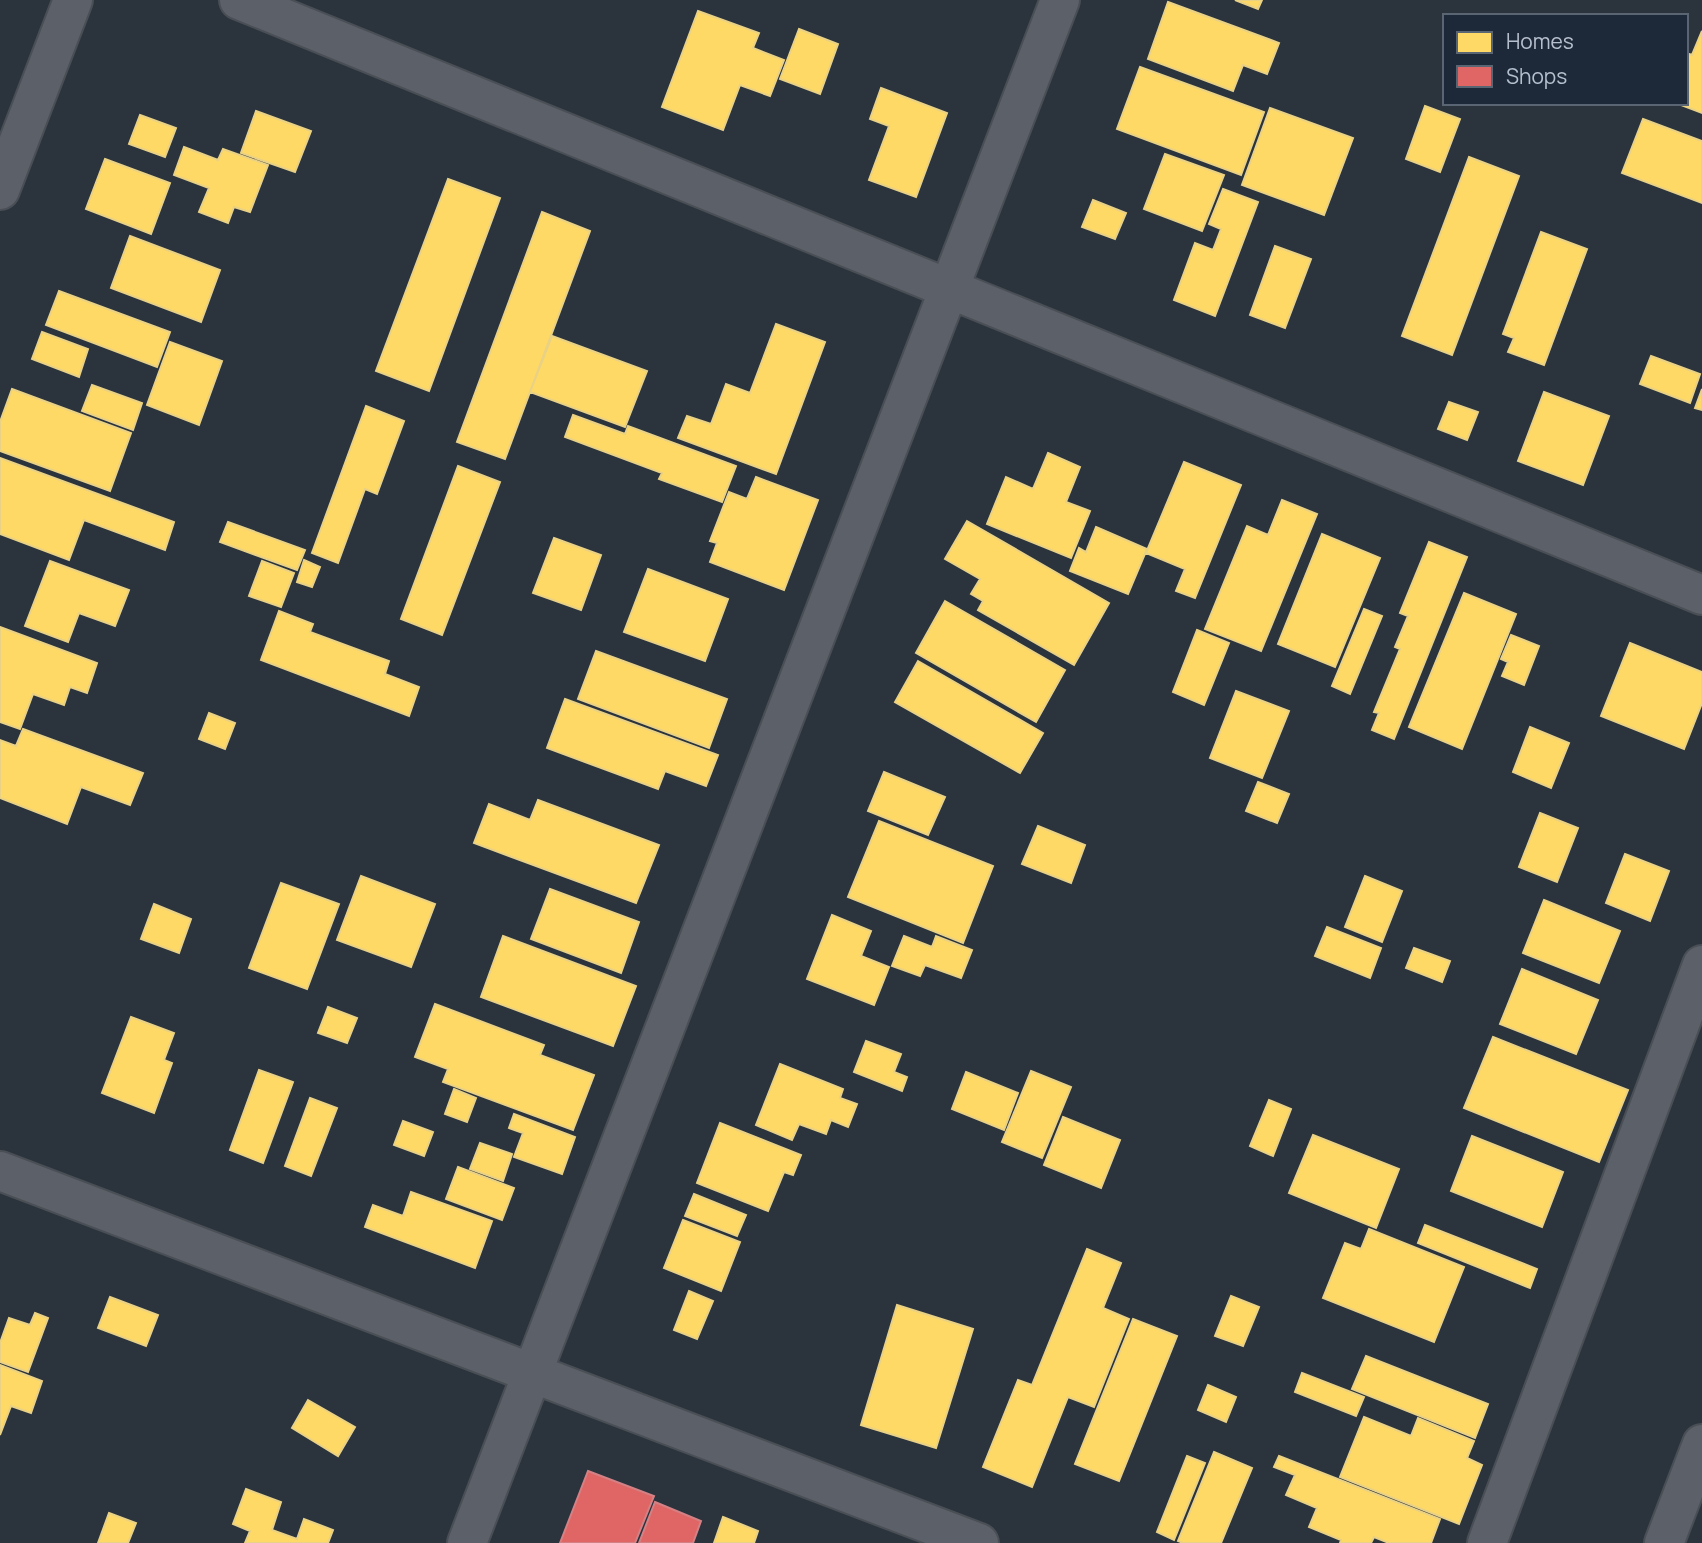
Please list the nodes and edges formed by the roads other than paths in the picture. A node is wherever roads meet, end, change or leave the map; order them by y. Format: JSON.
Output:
{"nodes":[{"id":1,"x":73,"y":0,"type":"edge"},
{"id":2,"x":239,"y":0,"type":"edge"},
{"id":3,"x":1060,"y":0,"type":"edge"},
{"id":4,"x":0,"y":190,"type":"edge"},
{"id":5,"x":949,"y":289,"type":"junction"},
{"id":6,"x":1702,"y":596,"type":"edge"},
{"id":7,"x":1702,"y":965,"type":"edge"},
{"id":8,"x":0,"y":1171,"type":"edge"},
{"id":9,"x":532,"y":1373,"type":"junction"},
{"id":10,"x":1702,"y":1444,"type":"edge"},
{"id":11,"x":467,"y":1543,"type":"edge"},
{"id":12,"x":979,"y":1543,"type":"edge"},
{"id":13,"x":1487,"y":1543,"type":"edge"},
{"id":14,"x":1664,"y":1543,"type":"edge"}],
"edges":[{"from":1,"to":4,"type":"street"},
{"from":2,"to":5,"type":"street"},
{"from":3,"to":5,"type":"street"},
{"from":5,"to":6,"type":"street"},
{"from":5,"to":9,"type":"street"},
{"from":7,"to":13,"type":"street"},
{"from":8,"to":9,"type":"street"},
{"from":9,"to":11,"type":"street"},
{"from":9,"to":12,"type":"street"},
{"from":10,"to":14,"type":"street"}]}
